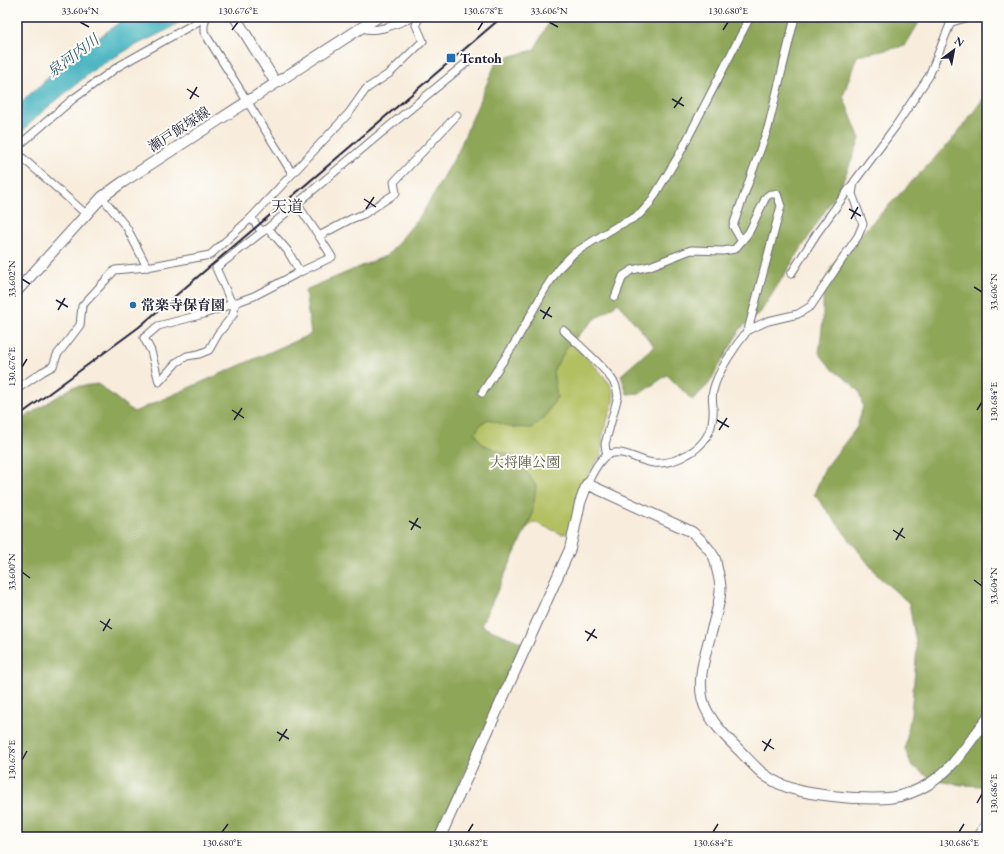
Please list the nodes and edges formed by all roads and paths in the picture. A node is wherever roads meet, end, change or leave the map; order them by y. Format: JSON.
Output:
{"nodes":[{"id":1,"x":206,"y":17,"type":"edge"},
{"id":2,"x":235,"y":17,"type":"edge"},
{"id":3,"x":378,"y":17,"type":"edge"},
{"id":4,"x":414,"y":17,"type":"edge"},
{"id":5,"x":419,"y":17,"type":"edge"},
{"id":6,"x":750,"y":17,"type":"edge"},
{"id":7,"x":795,"y":17,"type":"edge"},
{"id":8,"x":969,"y":17,"type":"edge"},
{"id":9,"x":953,"y":20,"type":"edge"},
{"id":10,"x":363,"y":28,"type":"junction"},
{"id":11,"x":472,"y":59,"type":"dead end"},
{"id":12,"x":276,"y":83,"type":"junction"},
{"id":13,"x":248,"y":102,"type":"junction"},
{"id":14,"x":457,"y":115,"type":"dead end"},
{"id":15,"x":17,"y":147,"type":"edge"},
{"id":16,"x":17,"y":152,"type":"edge"},
{"id":17,"x":292,"y":173,"type":"junction"},
{"id":18,"x":854,"y":182,"type":"junction"},
{"id":19,"x":102,"y":197,"type":"junction"},
{"id":20,"x":297,"y":204,"type":"junction"},
{"id":21,"x":86,"y":214,"type":"junction"},
{"id":22,"x":250,"y":218,"type":"junction"},
{"id":23,"x":266,"y":230,"type":"junction"},
{"id":24,"x":319,"y":236,"type":"junction"},
{"id":25,"x":745,"y":237,"type":"junction"},
{"id":26,"x":147,"y":267,"type":"junction"},
{"id":27,"x":300,"y":272,"type":"junction"},
{"id":28,"x":791,"y":274,"type":"dead end"},
{"id":29,"x":17,"y":291,"type":"edge"},
{"id":30,"x":616,"y":297,"type":"dead end"},
{"id":31,"x":234,"y":303,"type":"junction"},
{"id":32,"x":563,"y":330,"type":"dead end"},
{"id":33,"x":748,"y":330,"type":"junction"},
{"id":34,"x":17,"y":389,"type":"edge"},
{"id":35,"x":482,"y":393,"type":"dead end"},
{"id":36,"x":608,"y":454,"type":"junction"},
{"id":37,"x":587,"y":484,"type":"junction"},
{"id":38,"x":987,"y":719,"type":"edge"},
{"id":39,"x":987,"y":821,"type":"edge"},
{"id":40,"x":440,"y":837,"type":"edge"},
{"id":41,"x":976,"y":837,"type":"edge"}],
"edges":[{"from":1,"to":13,"type":"street"},
{"from":1,"to":15,"type":"street"},
{"from":2,"to":12,"type":"street"},
{"from":3,"to":10,"type":"street","name":"瀬戸飯塚線"},
{"from":4,"to":10,"type":"street"},
{"from":5,"to":17,"type":"street"},
{"from":6,"to":35,"type":"street"},
{"from":7,"to":25,"type":"street"},
{"from":8,"to":9,"type":"street"},
{"from":9,"to":18,"type":"street"},
{"from":10,"to":12,"type":"street","name":"瀬戸飯塚線"},
{"from":11,"to":20,"type":"street"},
{"from":12,"to":13,"type":"street","name":"瀬戸飯塚線"},
{"from":13,"to":17,"type":"street"},
{"from":13,"to":19,"type":"street","name":"瀬戸飯塚線"},
{"from":14,"to":24,"type":"street"},
{"from":16,"to":21,"type":"street"},
{"from":17,"to":22,"type":"street"},
{"from":18,"to":28,"type":"street"},
{"from":18,"to":33,"type":"street"},
{"from":19,"to":21,"type":"street","name":"瀬戸飯塚線"},
{"from":19,"to":26,"type":"street"},
{"from":20,"to":23,"type":"street"},
{"from":20,"to":24,"type":"street"},
{"from":21,"to":29,"type":"street","name":"瀬戸飯塚線"},
{"from":22,"to":23,"type":"street"},
{"from":22,"to":26,"type":"street"},
{"from":23,"to":27,"type":"street"},
{"from":23,"to":31,"type":"street"},
{"from":24,"to":27,"type":"street"},
{"from":25,"to":30,"type":"street"},
{"from":25,"to":33,"type":"street"},
{"from":26,"to":34,"type":"street"},
{"from":27,"to":31,"type":"street"},
{"from":31,"to":31,"type":"street"},
{"from":32,"to":36,"type":"street"},
{"from":33,"to":36,"type":"street"},
{"from":36,"to":37,"type":"street"},
{"from":37,"to":38,"type":"street"},
{"from":37,"to":40,"type":"street"},
{"from":39,"to":41,"type":"street"}]}
